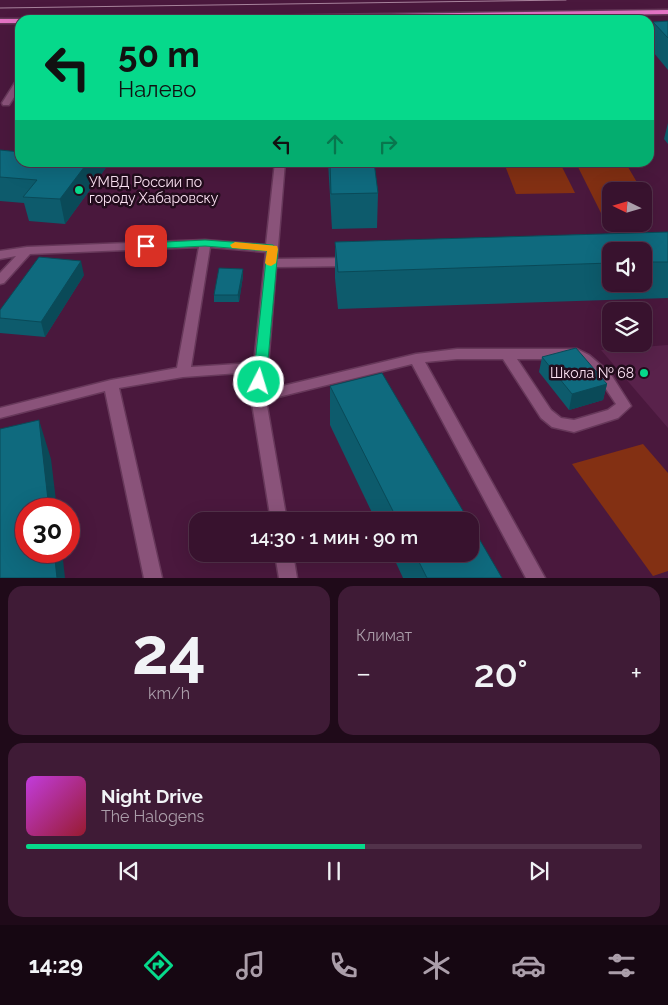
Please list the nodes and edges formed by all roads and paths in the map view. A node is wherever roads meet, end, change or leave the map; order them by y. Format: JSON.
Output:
{"nodes":[{"id":1,"x":668,"y":12,"type":"edge"},
{"id":2,"x":505,"y":15,"type":"edge"},
{"id":3,"x":0,"y":21,"type":"edge"},
{"id":4,"x":15,"y":21,"type":"edge"},
{"id":5,"x":664,"y":32,"type":"edge"},
{"id":6,"x":668,"y":40,"type":"edge"},
{"id":7,"x":15,"y":88,"type":"edge"},
{"id":8,"x":3,"y":105,"type":"edge"},
{"id":9,"x":280,"y":167,"type":"edge"},
{"id":10,"x":205,"y":243,"type":"junction"},
{"id":11,"x":273,"y":249,"type":"junction"},
{"id":12,"x":27,"y":251,"type":"junction"},
{"id":13,"x":0,"y":255,"type":"edge"},
{"id":14,"x":363,"y":262,"type":"edge"},
{"id":15,"x":271,"y":264,"type":"junction"},
{"id":16,"x":0,"y":280,"type":"edge"},
{"id":17,"x":507,"y":354,"type":"junction"},
{"id":18,"x":416,"y":359,"type":"junction"},
{"id":19,"x":260,"y":367,"type":"junction"},
{"id":20,"x":183,"y":372,"type":"junction"},
{"id":21,"x":111,"y":385,"type":"junction"},
{"id":22,"x":258,"y":397,"type":"junction"},
{"id":23,"x":0,"y":413,"type":"edge"},
{"id":24,"x":277,"y":512,"type":"edge"},
{"id":25,"x":285,"y":562,"type":"edge"},
{"id":26,"x":153,"y":578,"type":"edge"},
{"id":27,"x":288,"y":578,"type":"edge"},
{"id":28,"x":536,"y":578,"type":"edge"}],
"edges":[{"from":1,"to":2,"type":"main road"},
{"from":3,"to":4,"type":"main road"},
{"from":5,"to":6,"type":"street"},
{"from":7,"to":8,"type":"street"},
{"from":9,"to":11,"type":"street"},
{"from":10,"to":11,"type":"street"},
{"from":10,"to":12,"type":"street"},
{"from":10,"to":20,"type":"street"},
{"from":11,"to":15,"type":"street"},
{"from":12,"to":13,"type":"street"},
{"from":12,"to":16,"type":"street"},
{"from":14,"to":15,"type":"street"},
{"from":15,"to":19,"type":"street"},
{"from":17,"to":17,"type":"street"},
{"from":17,"to":18,"type":"street"},
{"from":18,"to":22,"type":"street"},
{"from":18,"to":28,"type":"street"},
{"from":19,"to":20,"type":"street"},
{"from":19,"to":22,"type":"street"},
{"from":20,"to":21,"type":"street"},
{"from":21,"to":23,"type":"street"},
{"from":21,"to":26,"type":"street"},
{"from":22,"to":24,"type":"street"},
{"from":25,"to":27,"type":"street"}]}
